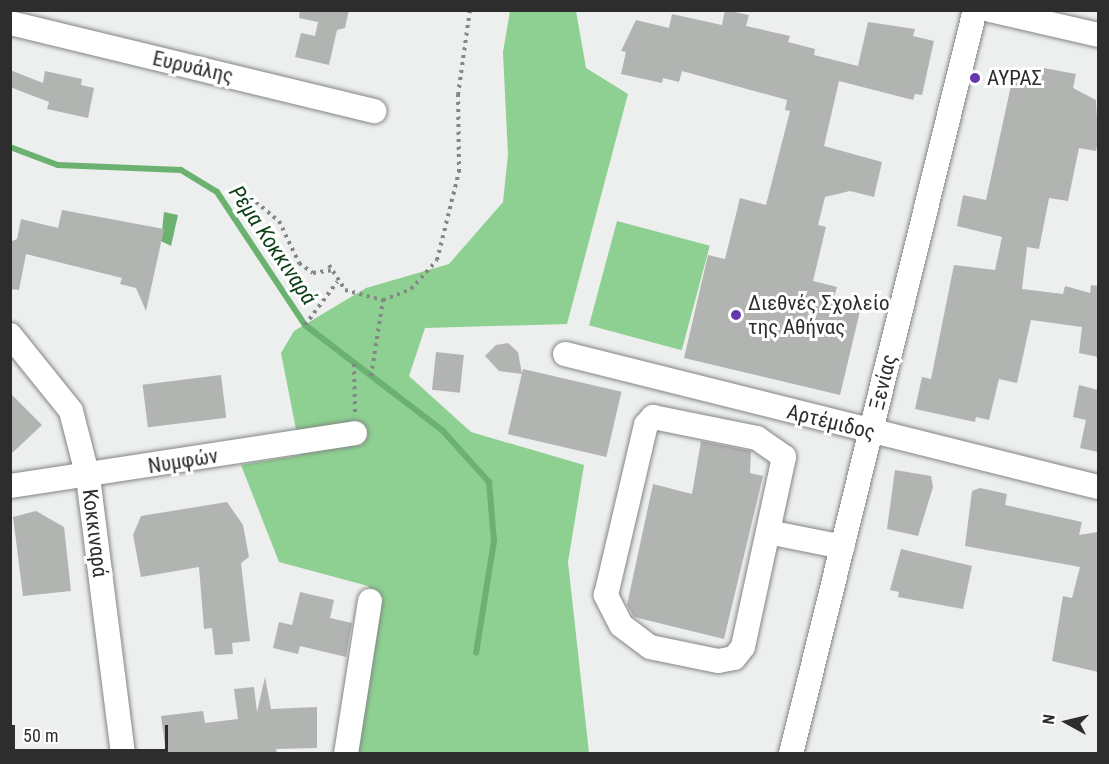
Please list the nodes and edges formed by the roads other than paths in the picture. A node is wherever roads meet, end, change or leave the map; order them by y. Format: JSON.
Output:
{"nodes":[{"id":1,"x":975,"y":10,"type":"edge"},
{"id":2,"x":990,"y":10,"type":"edge"},
{"id":3,"x":10,"y":23,"type":"edge"},
{"id":4,"x":1098,"y":35,"type":"edge"},
{"id":5,"x":375,"y":111,"type":"dead end"},
{"id":6,"x":10,"y":334,"type":"edge"},
{"id":7,"x":565,"y":354,"type":"dead end"},
{"id":8,"x":662,"y":379,"type":"junction"},
{"id":9,"x":653,"y":417,"type":"junction"},
{"id":10,"x":871,"y":432,"type":"junction"},
{"id":11,"x":355,"y":434,"type":"road end"},
{"id":12,"x":88,"y":477,"type":"junction"},
{"id":13,"x":10,"y":486,"type":"edge"},
{"id":14,"x":1098,"y":487,"type":"edge"},
{"id":15,"x":768,"y":532,"type":"junction"},
{"id":16,"x":843,"y":547,"type":"junction"},
{"id":17,"x":370,"y":601,"type":"dead end"},
{"id":18,"x":123,"y":753,"type":"edge"},
{"id":19,"x":346,"y":753,"type":"edge"},
{"id":20,"x":791,"y":753,"type":"edge"}],
"edges":[{"from":1,"to":10,"type":"street","name":"Ξενίας"},
{"from":2,"to":4,"type":"street"},
{"from":3,"to":5,"type":"street","name":"Ευρυάλης"},
{"from":6,"to":12,"type":"street","name":"Κοκκιναρά"},
{"from":7,"to":8,"type":"street","name":"Αρτέμιδος"},
{"from":8,"to":9,"type":"street"},
{"from":8,"to":10,"type":"street","name":"Αρτέμιδος"},
{"from":9,"to":15,"type":"street"},
{"from":9,"to":15,"type":"street"},
{"from":10,"to":14,"type":"street","name":"Αρτέμιδος"},
{"from":10,"to":16,"type":"street","name":"Ξενίας"},
{"from":11,"to":12,"type":"street","name":"Νυμφών"},
{"from":12,"to":13,"type":"street","name":"Νυμφών"},
{"from":12,"to":18,"type":"street","name":"Κοκκιναρά"},
{"from":15,"to":16,"type":"street"},
{"from":16,"to":20,"type":"street","name":"Ξενίας"},
{"from":17,"to":19,"type":"street"}]}
